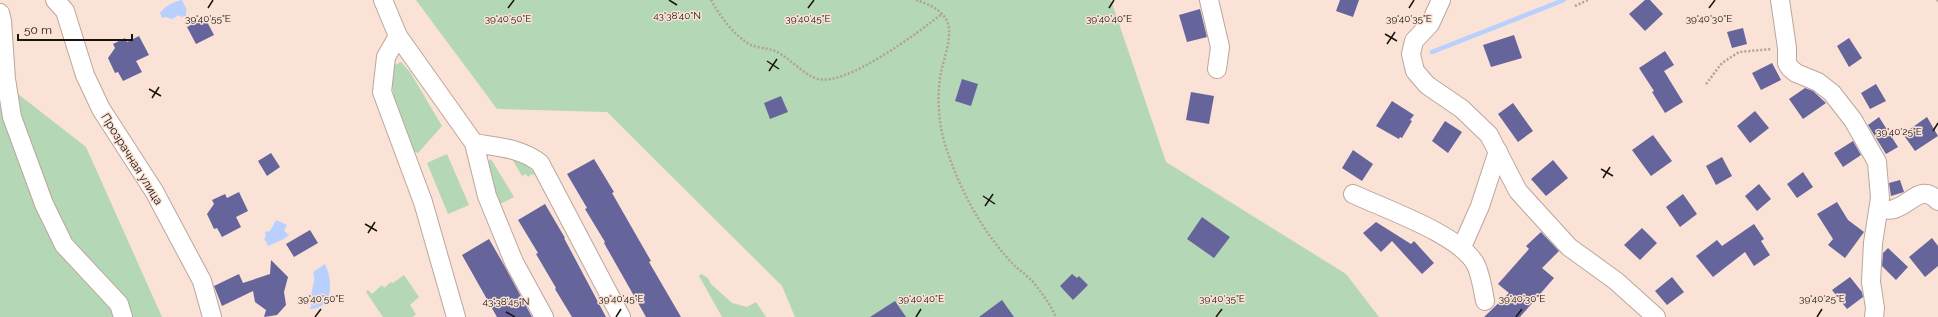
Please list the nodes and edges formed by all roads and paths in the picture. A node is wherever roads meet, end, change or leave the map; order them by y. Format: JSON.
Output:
{"nodes":[{"id":1,"x":56,"y":0,"type":"edge"},
{"id":2,"x":383,"y":0,"type":"edge"},
{"id":3,"x":711,"y":0,"type":"edge"},
{"id":4,"x":916,"y":0,"type":"edge"},
{"id":5,"x":1209,"y":0,"type":"edge"},
{"id":6,"x":1441,"y":0,"type":"edge"},
{"id":7,"x":1588,"y":0,"type":"edge"},
{"id":8,"x":1780,"y":0,"type":"edge"},
{"id":9,"x":1575,"y":6,"type":"dead end"},
{"id":10,"x":0,"y":13,"type":"edge"},
{"id":11,"x":942,"y":14,"type":"junction"},
{"id":12,"x":398,"y":36,"type":"junction"},
{"id":13,"x":1787,"y":48,"type":"junction"},
{"id":14,"x":1217,"y":69,"type":"dead end"},
{"id":15,"x":1706,"y":84,"type":"dead end"},
{"id":16,"x":474,"y":143,"type":"junction"},
{"id":17,"x":1498,"y":151,"type":"junction"},
{"id":18,"x":1353,"y":194,"type":"dead end"},
{"id":19,"x":1938,"y":201,"type":"edge"},
{"id":20,"x":1879,"y":208,"type":"junction"},
{"id":21,"x":1462,"y":247,"type":"junction"},
{"id":22,"x":1485,"y":301,"type":"dead end"},
{"id":23,"x":123,"y":317,"type":"edge"},
{"id":24,"x":212,"y":317,"type":"edge"},
{"id":25,"x":456,"y":317,"type":"edge"},
{"id":26,"x":544,"y":317,"type":"edge"},
{"id":27,"x":621,"y":317,"type":"edge"},
{"id":28,"x":1056,"y":317,"type":"edge"},
{"id":29,"x":1656,"y":317,"type":"edge"},
{"id":30,"x":1874,"y":317,"type":"edge"}],
"edges":[{"from":1,"to":24,"type":"street","name":"Прозрачная улица"},
{"from":2,"to":12,"type":"street"},
{"from":3,"to":11,"type":"path"},
{"from":4,"to":11,"type":"path"},
{"from":5,"to":14,"type":"street"},
{"from":6,"to":17,"type":"street"},
{"from":7,"to":9,"type":"path"},
{"from":8,"to":13,"type":"street"},
{"from":10,"to":23,"type":"street"},
{"from":11,"to":28,"type":"path"},
{"from":12,"to":16,"type":"street"},
{"from":12,"to":25,"type":"street"},
{"from":13,"to":15,"type":"path"},
{"from":13,"to":20,"type":"street"},
{"from":16,"to":26,"type":"street"},
{"from":16,"to":27,"type":"street"},
{"from":17,"to":21,"type":"street"},
{"from":17,"to":29,"type":"street"},
{"from":18,"to":21,"type":"street"},
{"from":19,"to":20,"type":"street"},
{"from":20,"to":30,"type":"street"},
{"from":21,"to":22,"type":"street"}]}
